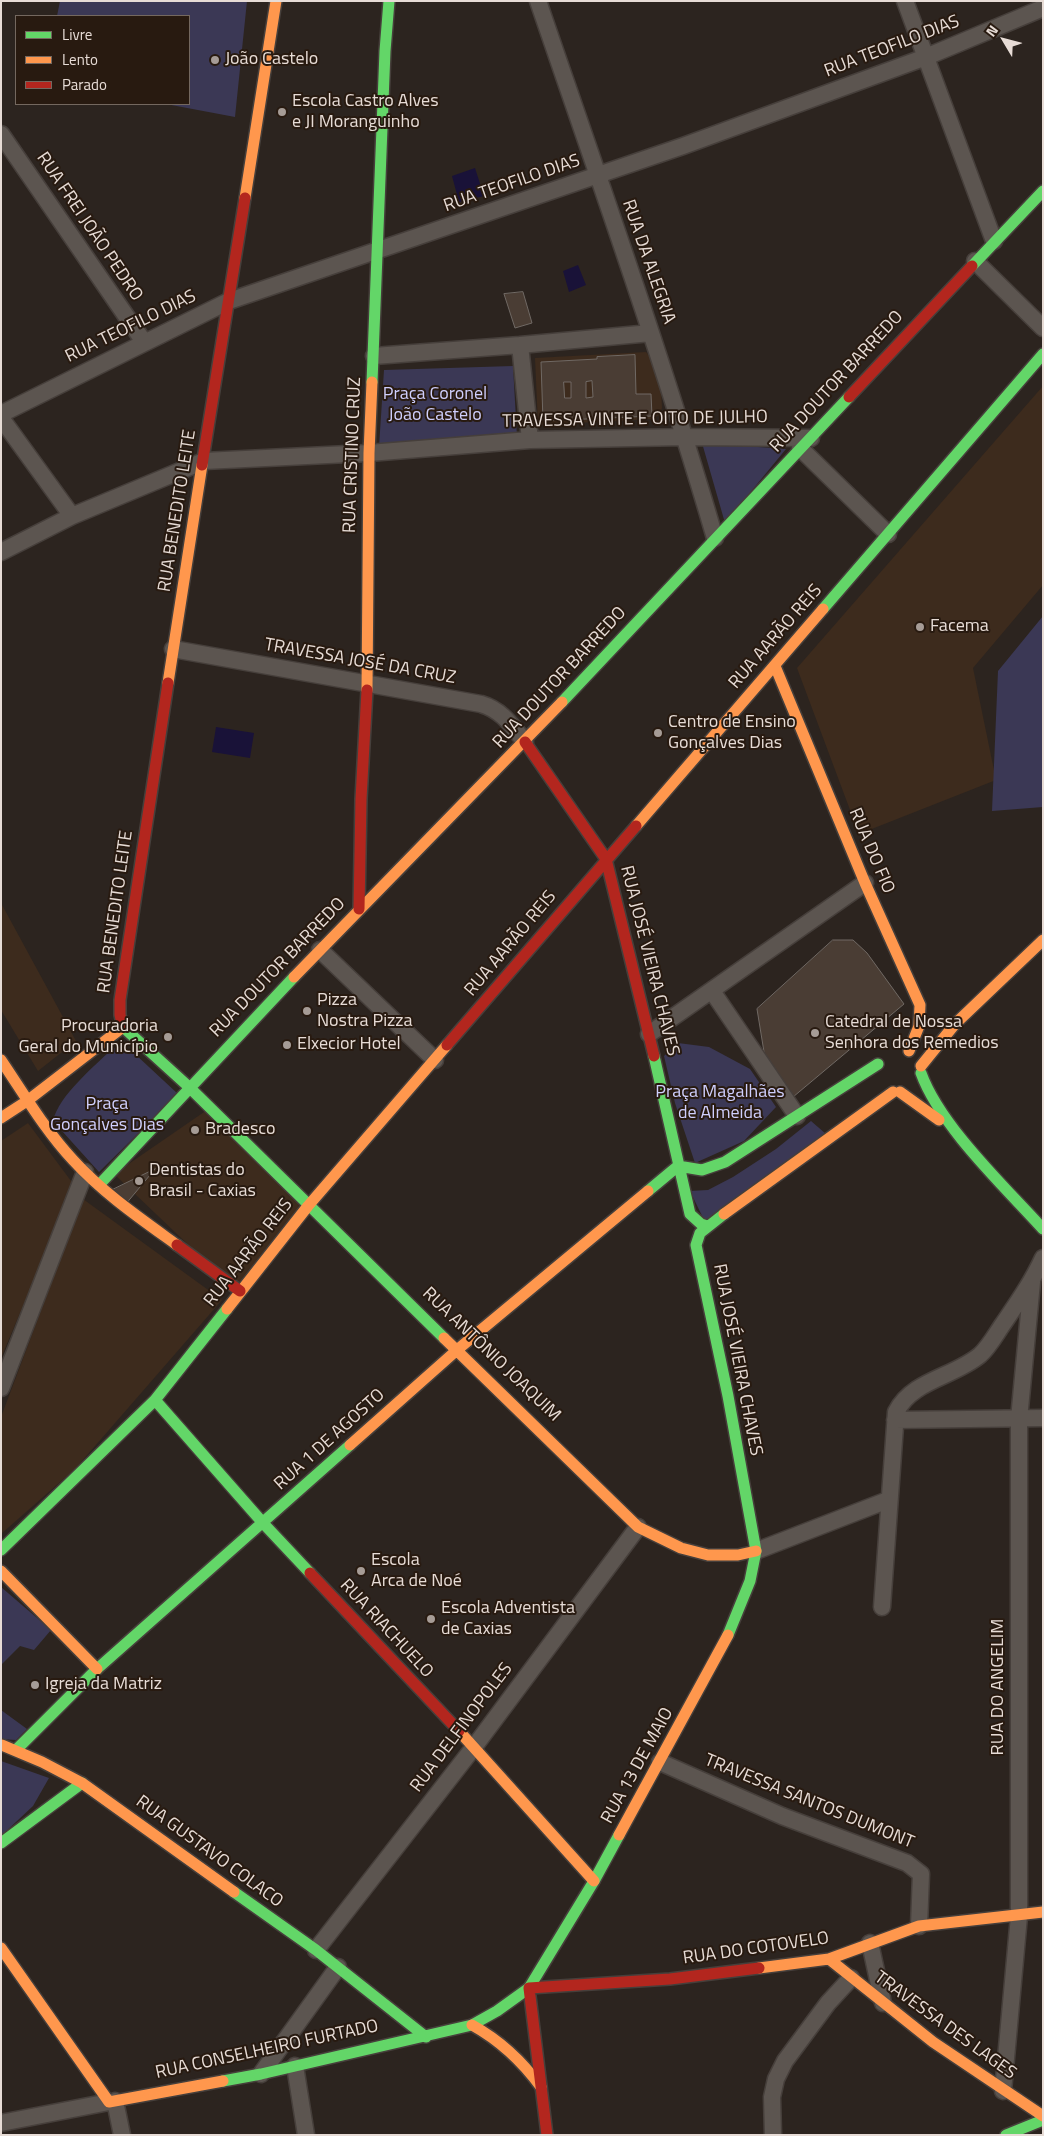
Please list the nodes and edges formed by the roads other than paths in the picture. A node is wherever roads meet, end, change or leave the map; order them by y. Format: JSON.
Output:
{"nodes":[{"id":1,"x":276,"y":1,"type":"edge"},
{"id":2,"x":388,"y":1,"type":"edge"},
{"id":3,"x":538,"y":1,"type":"edge"},
{"id":4,"x":905,"y":1,"type":"edge"},
{"id":5,"x":1043,"y":8,"type":"edge"},
{"id":6,"x":926,"y":57,"type":"junction"},
{"id":7,"x":1,"y":134,"type":"edge"},
{"id":8,"x":598,"y":176,"type":"junction"},
{"id":9,"x":1043,"y":191,"type":"edge"},
{"id":10,"x":994,"y":242,"type":"junction"},
{"id":11,"x":378,"y":250,"type":"junction"},
{"id":12,"x":975,"y":261,"type":"junction"},
{"id":13,"x":229,"y":301,"type":"junction"},
{"id":14,"x":1043,"y":328,"type":"edge"},
{"id":15,"x":651,"y":333,"type":"junction"},
{"id":16,"x":144,"y":342,"type":"junction"},
{"id":17,"x":520,"y":346,"type":"junction"},
{"id":18,"x":1043,"y":354,"type":"edge"},
{"id":19,"x":374,"y":356,"type":"junction"},
{"id":20,"x":1,"y":414,"type":"edge"},
{"id":21,"x":1,"y":418,"type":"edge"},
{"id":22,"x":685,"y":437,"type":"junction"},
{"id":23,"x":530,"y":440,"type":"junction"},
{"id":24,"x":805,"y":443,"type":"junction"},
{"id":25,"x":369,"y":453,"type":"junction"},
{"id":26,"x":204,"y":461,"type":"junction"},
{"id":27,"x":72,"y":516,"type":"junction"},
{"id":28,"x":888,"y":534,"type":"junction"},
{"id":29,"x":715,"y":538,"type":"junction"},
{"id":30,"x":1,"y":552,"type":"edge"},
{"id":31,"x":173,"y":649,"type":"junction"},
{"id":32,"x":775,"y":666,"type":"junction"},
{"id":33,"x":366,"y":684,"type":"junction"},
{"id":34,"x":525,"y":742,"type":"junction"},
{"id":35,"x":606,"y":859,"type":"junction"},
{"id":36,"x":865,"y":884,"type":"junction"},
{"id":37,"x":359,"y":909,"type":"junction"},
{"id":38,"x":1043,"y":940,"type":"edge"},
{"id":39,"x":320,"y":950,"type":"junction"},
{"id":40,"x":712,"y":991,"type":"junction"},
{"id":41,"x":955,"y":1024,"type":"junction"},
{"id":42,"x":124,"y":1027,"type":"junction"},
{"id":43,"x":649,"y":1034,"type":"junction"},
{"id":44,"x":907,"y":1051,"type":"junction"},
{"id":45,"x":886,"y":1053,"type":"dead end"},
{"id":46,"x":1,"y":1060,"type":"edge"},
{"id":47,"x":435,"y":1060,"type":"junction"},
{"id":48,"x":878,"y":1064,"type":"junction"},
{"id":49,"x":921,"y":1070,"type":"junction"},
{"id":50,"x":189,"y":1086,"type":"junction"},
{"id":51,"x":896,"y":1092,"type":"junction"},
{"id":52,"x":27,"y":1101,"type":"junction"},
{"id":53,"x":797,"y":1116,"type":"junction"},
{"id":54,"x":1,"y":1118,"type":"edge"},
{"id":55,"x":961,"y":1138,"type":"junction"},
{"id":56,"x":678,"y":1166,"type":"junction"},
{"id":57,"x":85,"y":1172,"type":"junction"},
{"id":58,"x":99,"y":1185,"type":"junction"},
{"id":59,"x":308,"y":1206,"type":"junction"},
{"id":60,"x":707,"y":1226,"type":"junction"},
{"id":61,"x":1043,"y":1229,"type":"edge"},
{"id":62,"x":1043,"y":1258,"type":"edge"},
{"id":63,"x":1032,"y":1282,"type":"junction"},
{"id":64,"x":240,"y":1291,"type":"junction"},
{"id":65,"x":457,"y":1350,"type":"junction"},
{"id":66,"x":1,"y":1388,"type":"edge"},
{"id":67,"x":155,"y":1400,"type":"junction"},
{"id":68,"x":1043,"y":1418,"type":"edge"},
{"id":69,"x":1019,"y":1419,"type":"junction"},
{"id":70,"x":895,"y":1420,"type":"junction"},
{"id":71,"x":888,"y":1500,"type":"junction"},
{"id":72,"x":263,"y":1523,"type":"junction"},
{"id":73,"x":638,"y":1527,"type":"junction"},
{"id":74,"x":1,"y":1550,"type":"edge"},
{"id":75,"x":756,"y":1551,"type":"junction"},
{"id":76,"x":1,"y":1571,"type":"edge"},
{"id":77,"x":882,"y":1607,"type":"dead end"},
{"id":78,"x":97,"y":1670,"type":"junction"},
{"id":79,"x":1,"y":1744,"type":"edge"},
{"id":80,"x":474,"y":1747,"type":"junction"},
{"id":81,"x":16,"y":1750,"type":"junction"},
{"id":82,"x":660,"y":1762,"type":"junction"},
{"id":83,"x":82,"y":1783,"type":"junction"},
{"id":84,"x":1,"y":1843,"type":"edge"},
{"id":85,"x":594,"y":1880,"type":"junction"},
{"id":86,"x":1043,"y":1912,"type":"edge"},
{"id":87,"x":1019,"y":1916,"type":"junction"},
{"id":88,"x":919,"y":1926,"type":"junction"},
{"id":89,"x":870,"y":1943,"type":"junction"},
{"id":90,"x":1,"y":1948,"type":"edge"},
{"id":91,"x":316,"y":1950,"type":"junction"},
{"id":92,"x":829,"y":1959,"type":"junction"},
{"id":93,"x":338,"y":1967,"type":"junction"},
{"id":94,"x":851,"y":1978,"type":"junction"},
{"id":95,"x":529,"y":1988,"type":"junction"},
{"id":96,"x":883,"y":2003,"type":"junction"},
{"id":97,"x":472,"y":2025,"type":"junction"},
{"id":98,"x":426,"y":2037,"type":"junction"},
{"id":99,"x":295,"y":2066,"type":"junction"},
{"id":100,"x":261,"y":2074,"type":"junction"},
{"id":101,"x":542,"y":2088,"type":"junction"},
{"id":102,"x":1003,"y":2092,"type":"junction"},
{"id":103,"x":112,"y":2102,"type":"junction"},
{"id":104,"x":1043,"y":2116,"type":"edge"},
{"id":105,"x":1043,"y":2120,"type":"edge"},
{"id":106,"x":1,"y":2123,"type":"edge"},
{"id":107,"x":1008,"y":2134,"type":"edge"},
{"id":108,"x":122,"y":2135,"type":"edge"},
{"id":109,"x":306,"y":2135,"type":"edge"},
{"id":110,"x":547,"y":2135,"type":"edge"},
{"id":111,"x":773,"y":2135,"type":"edge"}],
"edges":[{"from":1,"to":13,"type":"main road","name":"RUA BENEDITO LEITE"},
{"from":2,"to":11,"type":"main road","name":"RUA CRISTINO CRUZ"},
{"from":3,"to":8,"type":"street","name":"RUA DA ALEGRIA"},
{"from":4,"to":6,"type":"street"},
{"from":5,"to":6,"type":"street","name":"RUA TEOFILO DIAS"},
{"from":6,"to":8,"type":"street","name":"RUA TEOFILO DIAS"},
{"from":6,"to":10,"type":"street"},
{"from":7,"to":16,"type":"street","name":"RUA FREI JOÃO PEDRO"},
{"from":8,"to":11,"type":"street","name":"RUA TEOFILO DIAS"},
{"from":8,"to":15,"type":"street","name":"RUA DA ALEGRIA"},
{"from":9,"to":10,"type":"main road","name":"RUA DOUTOR BARREDO"},
{"from":10,"to":12,"type":"main road","name":"RUA DOUTOR BARREDO"},
{"from":11,"to":13,"type":"street","name":"RUA TEOFILO DIAS"},
{"from":11,"to":19,"type":"main road","name":"RUA CRISTINO CRUZ"},
{"from":12,"to":14,"type":"street"},
{"from":12,"to":24,"type":"main road","name":"RUA DOUTOR BARREDO"},
{"from":13,"to":16,"type":"street","name":"RUA TEOFILO DIAS"},
{"from":13,"to":26,"type":"main road","name":"RUA BENEDITO LEITE"},
{"from":15,"to":17,"type":"street"},
{"from":15,"to":22,"type":"street","name":"RUA DA ALEGRIA"},
{"from":16,"to":20,"type":"street","name":"RUA TEOFILO DIAS"},
{"from":17,"to":19,"type":"street"},
{"from":17,"to":23,"type":"street"},
{"from":18,"to":28,"type":"main road","name":"RUA AARÃO REIS"},
{"from":19,"to":25,"type":"main road","name":"RUA CRISTINO CRUZ"},
{"from":21,"to":27,"type":"street"},
{"from":22,"to":23,"type":"street","name":"TRAVESSA VINTE E OITO DE JULHO"},
{"from":22,"to":24,"type":"street","name":"TRAVESSA VINTE E OITO DE JULHO"},
{"from":22,"to":29,"type":"street","name":"RUA DA ALEGRIA"},
{"from":23,"to":25,"type":"street","name":"TRAVESSA VINTE E OITO DE JULHO"},
{"from":24,"to":28,"type":"street"},
{"from":24,"to":29,"type":"main road","name":"RUA DOUTOR BARREDO"},
{"from":25,"to":26,"type":"street","name":"TRAVESSA VINTE E OITO DE JULHO"},
{"from":25,"to":33,"type":"main road","name":"RUA CRISTINO CRUZ"},
{"from":26,"to":27,"type":"street","name":"TRAVESSA VINTE E OITO DE JULHO"},
{"from":26,"to":31,"type":"main road","name":"RUA BENEDITO LEITE"},
{"from":27,"to":30,"type":"street","name":"TRAVESSA VINTE E OITO DE JULHO"},
{"from":28,"to":32,"type":"main road","name":"RUA AARÃO REIS"},
{"from":29,"to":34,"type":"main road","name":"RUA DOUTOR BARREDO"},
{"from":31,"to":33,"type":"street","name":"TRAVESSA JOSÉ DA CRUZ"},
{"from":31,"to":42,"type":"main road","name":"RUA BENEDITO LEITE"},
{"from":32,"to":35,"type":"main road","name":"RUA AARÃO REIS"},
{"from":32,"to":36,"type":"main road","name":"RUA DO FIO"},
{"from":33,"to":34,"type":"street","name":"TRAVESSA JOSÉ DA CRUZ"},
{"from":33,"to":37,"type":"main road","name":"RUA CRISTINO CRUZ"},
{"from":34,"to":35,"type":"main road","name":"RUA JOSÉ VIEIRA CHAVES"},
{"from":34,"to":37,"type":"main road","name":"RUA DOUTOR BARREDO"},
{"from":35,"to":43,"type":"main road","name":"RUA JOSÉ VIEIRA CHAVES"},
{"from":35,"to":47,"type":"main road","name":"RUA AARÃO REIS"},
{"from":36,"to":40,"type":"street"},
{"from":36,"to":44,"type":"main road","name":"RUA DO FIO"},
{"from":37,"to":39,"type":"main road","name":"RUA DOUTOR BARREDO"},
{"from":38,"to":41,"type":"main road"},
{"from":39,"to":47,"type":"street"},
{"from":39,"to":50,"type":"main road","name":"RUA DOUTOR BARREDO"},
{"from":40,"to":43,"type":"street"},
{"from":40,"to":53,"type":"street"},
{"from":41,"to":44,"type":"main road"},
{"from":41,"to":49,"type":"main road"},
{"from":42,"to":50,"type":"main road","name":"RUA ANTÔNIO JOAQUIM"},
{"from":42,"to":52,"type":"main road"},
{"from":43,"to":56,"type":"main road","name":"RUA JOSÉ VIEIRA CHAVES"},
{"from":44,"to":49,"type":"main road"},
{"from":45,"to":48,"type":"main road"},
{"from":46,"to":52,"type":"main road"},
{"from":47,"to":59,"type":"main road","name":"RUA AARÃO REIS"},
{"from":48,"to":51,"type":"main road"},
{"from":48,"to":53,"type":"main road"},
{"from":49,"to":51,"type":"main road"},
{"from":49,"to":55,"type":"main road"},
{"from":50,"to":58,"type":"main road","name":"RUA DOUTOR BARREDO"},
{"from":50,"to":59,"type":"main road","name":"RUA ANTÔNIO JOAQUIM"},
{"from":51,"to":55,"type":"main road"},
{"from":51,"to":60,"type":"main road"},
{"from":52,"to":54,"type":"main road"},
{"from":52,"to":57,"type":"main road"},
{"from":53,"to":56,"type":"main road"},
{"from":55,"to":61,"type":"main road"},
{"from":56,"to":60,"type":"main road","name":"RUA JOSÉ VIEIRA CHAVES"},
{"from":56,"to":65,"type":"main road","name":"RUA 1 DE AGOSTO"},
{"from":57,"to":58,"type":"main road"},
{"from":57,"to":66,"type":"street"},
{"from":58,"to":64,"type":"main road"},
{"from":59,"to":64,"type":"main road","name":"RUA AARÃO REIS"},
{"from":59,"to":65,"type":"main road","name":"RUA ANTÔNIO JOAQUIM"},
{"from":60,"to":75,"type":"main road","name":"RUA JOSÉ VIEIRA CHAVES"},
{"from":62,"to":63,"type":"street"},
{"from":63,"to":69,"type":"street","name":"RUA DO ANGELIM"},
{"from":63,"to":70,"type":"street"},
{"from":64,"to":67,"type":"main road","name":"RUA AARÃO REIS"},
{"from":65,"to":72,"type":"main road","name":"RUA 1 DE AGOSTO"},
{"from":65,"to":73,"type":"main road","name":"RUA ANTÔNIO JOAQUIM"},
{"from":67,"to":72,"type":"main road","name":"RUA RIACHUELO"},
{"from":67,"to":74,"type":"main road","name":"RUA AARÃO REIS"},
{"from":68,"to":69,"type":"street"},
{"from":69,"to":70,"type":"street"},
{"from":69,"to":87,"type":"street","name":"RUA DO ANGELIM"},
{"from":70,"to":71,"type":"street"},
{"from":71,"to":75,"type":"street","name":"RUA ANTÔNIO JOAQUIM"},
{"from":71,"to":77,"type":"street"},
{"from":72,"to":78,"type":"main road","name":"RUA 1 DE AGOSTO"},
{"from":72,"to":80,"type":"main road","name":"RUA RIACHUELO"},
{"from":73,"to":75,"type":"main road","name":"RUA ANTÔNIO JOAQUIM"},
{"from":73,"to":80,"type":"street","name":"RUA DELFINOPOLES"},
{"from":75,"to":82,"type":"main road","name":"RUA 13 DE MAIO"},
{"from":76,"to":78,"type":"main road"},
{"from":78,"to":81,"type":"main road","name":"RUA 1 DE AGOSTO"},
{"from":79,"to":81,"type":"main road","name":"RUA GUSTAVO COLACO"},
{"from":80,"to":85,"type":"main road","name":"RUA RIACHUELO"},
{"from":80,"to":91,"type":"street","name":"RUA DELFINOPOLES"},
{"from":81,"to":83,"type":"main road","name":"RUA GUSTAVO COLACO"},
{"from":82,"to":85,"type":"main road","name":"RUA 13 DE MAIO"},
{"from":82,"to":88,"type":"street","name":"TRAVESSA SANTOS DUMONT"},
{"from":83,"to":84,"type":"main road"},
{"from":83,"to":91,"type":"main road","name":"RUA GUSTAVO COLACO"},
{"from":85,"to":95,"type":"main road","name":"RUA 13 DE MAIO"},
{"from":86,"to":87,"type":"main road","name":"RUA DO COTOVELO"},
{"from":87,"to":88,"type":"main road","name":"RUA DO COTOVELO"},
{"from":87,"to":102,"type":"street","name":"RUA DO ANGELIM"},
{"from":88,"to":89,"type":"main road","name":"RUA DO COTOVELO"},
{"from":89,"to":92,"type":"main road","name":"RUA DO COTOVELO"},
{"from":89,"to":96,"type":"street"},
{"from":90,"to":103,"type":"main road"},
{"from":91,"to":93,"type":"main road","name":"RUA GUSTAVO COLACO"},
{"from":92,"to":94,"type":"main road","name":"TRAVESSA DES LAGES"},
{"from":92,"to":95,"type":"main road","name":"RUA DO COTOVELO"},
{"from":93,"to":98,"type":"main road","name":"RUA GUSTAVO COLACO"},
{"from":93,"to":100,"type":"street"},
{"from":94,"to":96,"type":"main road","name":"TRAVESSA DES LAGES"},
{"from":94,"to":111,"type":"street"},
{"from":95,"to":97,"type":"main road","name":"RUA CONSELHEIRO FURTADO"},
{"from":95,"to":101,"type":"main road"},
{"from":96,"to":102,"type":"main road","name":"TRAVESSA DES LAGES"},
{"from":97,"to":98,"type":"main road","name":"RUA CONSELHEIRO FURTADO"},
{"from":97,"to":101,"type":"main road"},
{"from":98,"to":99,"type":"main road","name":"RUA CONSELHEIRO FURTADO"},
{"from":99,"to":100,"type":"main road","name":"RUA CONSELHEIRO FURTADO"},
{"from":99,"to":109,"type":"street"},
{"from":100,"to":103,"type":"main road","name":"RUA CONSELHEIRO FURTADO"},
{"from":101,"to":110,"type":"main road"},
{"from":102,"to":104,"type":"main road","name":"TRAVESSA DES LAGES"},
{"from":103,"to":106,"type":"street","name":"RUA CONSELHEIRO FURTADO"},
{"from":103,"to":108,"type":"street"},
{"from":105,"to":107,"type":"main road"}]}
